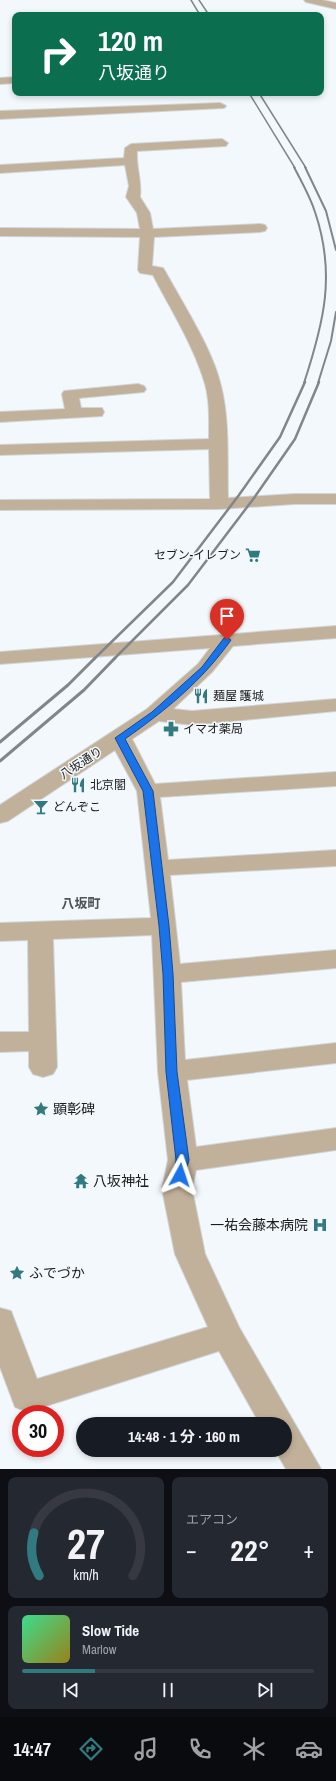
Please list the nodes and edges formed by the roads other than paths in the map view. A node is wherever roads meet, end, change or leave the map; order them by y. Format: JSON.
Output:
{"nodes":[{"id":1,"x":309,"y":0,"type":"edge"},
{"id":2,"x":336,"y":6,"type":"edge"},
{"id":3,"x":12,"y":80,"type":"edge"},
{"id":4,"x":0,"y":82,"type":"edge"},
{"id":5,"x":220,"y":106,"type":"dead end"},
{"id":6,"x":0,"y":115,"type":"edge"},
{"id":7,"x":222,"y":143,"type":"dead end"},
{"id":8,"x":130,"y":161,"type":"junction"},
{"id":9,"x":0,"y":169,"type":"edge"},
{"id":10,"x":260,"y":228,"type":"dead end"},
{"id":11,"x":0,"y":232,"type":"edge"},
{"id":12,"x":148,"y":233,"type":"junction"},
{"id":13,"x":138,"y":390,"type":"dead end"},
{"id":14,"x":96,"y":412,"type":"dead end"},
{"id":15,"x":74,"y":413,"type":"junction"},
{"id":16,"x":0,"y":417,"type":"edge"},
{"id":17,"x":217,"y":444,"type":"junction"},
{"id":18,"x":0,"y":450,"type":"edge"},
{"id":19,"x":336,"y":499,"type":"edge"},
{"id":20,"x":219,"y":504,"type":"junction"},
{"id":21,"x":0,"y":505,"type":"edge"},
{"id":22,"x":336,"y":632,"type":"edge"},
{"id":23,"x":227,"y":640,"type":"junction"},
{"id":24,"x":0,"y":658,"type":"edge"},
{"id":25,"x":336,"y":705,"type":"edge"},
{"id":26,"x":155,"y":714,"type":"junction"},
{"id":27,"x":120,"y":738,"type":"junction"},
{"id":28,"x":336,"y":779,"type":"edge"},
{"id":29,"x":148,"y":791,"type":"junction"},
{"id":30,"x":0,"y":816,"type":"edge"},
{"id":31,"x":336,"y":858,"type":"edge"},
{"id":32,"x":158,"y":868,"type":"junction"},
{"id":33,"x":164,"y":926,"type":"junction"},
{"id":34,"x":40,"y":930,"type":"junction"},
{"id":35,"x":0,"y":932,"type":"edge"},
{"id":36,"x":336,"y":959,"type":"edge"},
{"id":37,"x":168,"y":974,"type":"junction"},
{"id":38,"x":0,"y":1042,"type":"edge"},
{"id":39,"x":336,"y":1053,"type":"edge"},
{"id":40,"x":172,"y":1072,"type":"junction"},
{"id":41,"x":336,"y":1140,"type":"edge"},
{"id":42,"x":182,"y":1160,"type":"junction"},
{"id":43,"x":0,"y":1321,"type":"edge"},
{"id":44,"x":227,"y":1335,"type":"junction"},
{"id":45,"x":274,"y":1417,"type":"edge"},
{"id":46,"x":292,"y":1448,"type":"edge"},
{"id":47,"x":304,"y":1469,"type":"edge"}],
"edges":[{"from":1,"to":2,"type":"street"},
{"from":3,"to":4,"type":"street"},
{"from":5,"to":6,"type":"street"},
{"from":7,"to":8,"type":"street"},
{"from":8,"to":9,"type":"street"},
{"from":8,"to":12,"type":"street"},
{"from":10,"to":12,"type":"street"},
{"from":11,"to":12,"type":"street"},
{"from":12,"to":17,"type":"street"},
{"from":13,"to":15,"type":"street"},
{"from":14,"to":15,"type":"street"},
{"from":15,"to":16,"type":"street"},
{"from":17,"to":18,"type":"street"},
{"from":17,"to":20,"type":"street"},
{"from":19,"to":20,"type":"street"},
{"from":20,"to":21,"type":"street"},
{"from":22,"to":23,"type":"street"},
{"from":23,"to":24,"type":"street"},
{"from":23,"to":26,"type":"street","name":"八坂通り"},
{"from":25,"to":26,"type":"street"},
{"from":26,"to":27,"type":"street","name":"八坂通り"},
{"from":27,"to":29,"type":"street"},
{"from":27,"to":30,"type":"street","name":"八坂通り"},
{"from":28,"to":29,"type":"street"},
{"from":29,"to":32,"type":"street"},
{"from":31,"to":32,"type":"street"},
{"from":32,"to":33,"type":"street"},
{"from":33,"to":34,"type":"street"},
{"from":33,"to":37,"type":"street"},
{"from":34,"to":35,"type":"street"},
{"from":34,"to":38,"type":"street"},
{"from":36,"to":37,"type":"street"},
{"from":37,"to":40,"type":"street"},
{"from":39,"to":40,"type":"street"},
{"from":40,"to":42,"type":"street"},
{"from":41,"to":42,"type":"street"},
{"from":42,"to":44,"type":"street"},
{"from":43,"to":44,"type":"street"},
{"from":44,"to":45,"type":"street"},
{"from":46,"to":47,"type":"street"}]}
